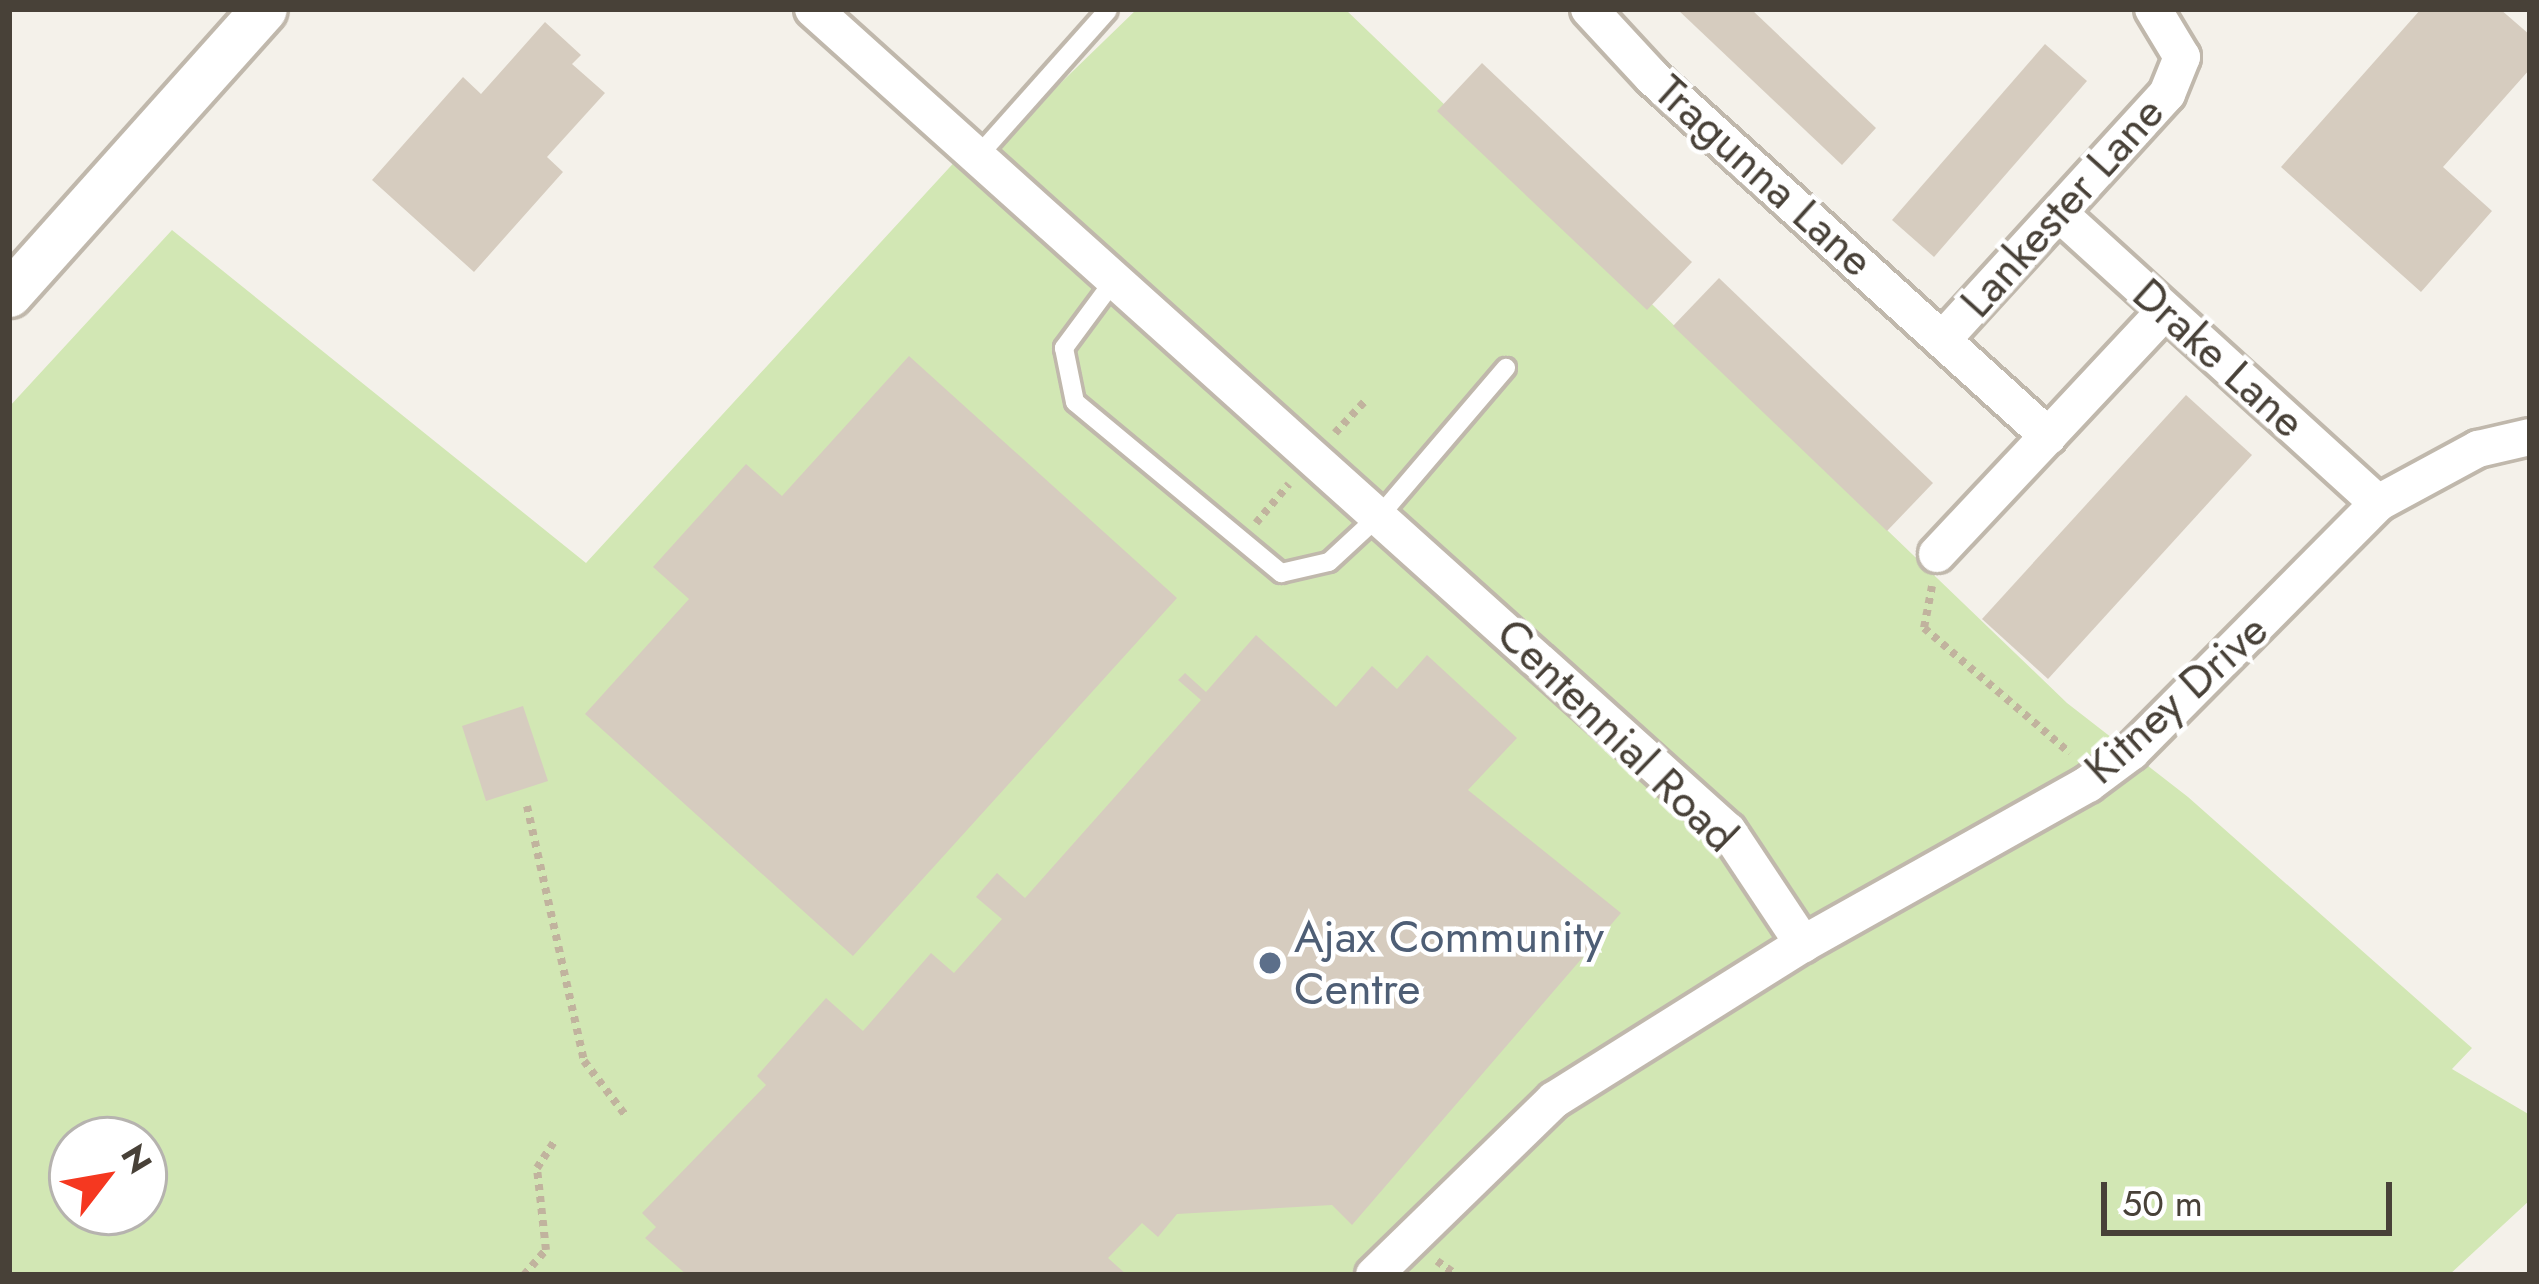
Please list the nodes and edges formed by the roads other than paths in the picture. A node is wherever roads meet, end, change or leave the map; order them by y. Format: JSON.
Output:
{"nodes":[{"id":1,"x":264,"y":9,"type":"edge"},
{"id":2,"x":813,"y":9,"type":"edge"},
{"id":3,"x":1589,"y":9,"type":"edge"},
{"id":4,"x":2153,"y":9,"type":"edge"},
{"id":5,"x":1108,"y":10,"type":"edge"},
{"id":6,"x":978,"y":155,"type":"junction"},
{"id":7,"x":2060,"y":214,"type":"junction"},
{"id":8,"x":1115,"y":279,"type":"junction"},
{"id":9,"x":9,"y":294,"type":"edge"},
{"id":10,"x":2165,"y":311,"type":"junction"},
{"id":11,"x":1944,"y":338,"type":"junction"},
{"id":12,"x":1506,"y":368,"type":"dead end"},
{"id":13,"x":2048,"y":436,"type":"junction"},
{"id":14,"x":2530,"y":436,"type":"edge"},
{"id":15,"x":2378,"y":503,"type":"junction"},
{"id":16,"x":1382,"y":513,"type":"junction"},
{"id":17,"x":1936,"y":554,"type":"road end"},
{"id":18,"x":1803,"y":944,"type":"junction"},
{"id":19,"x":1374,"y":1275,"type":"edge"}],
"edges":[{"from":1,"to":9,"type":"street"},
{"from":2,"to":6,"type":"street","name":"Centennial Road"},
{"from":3,"to":11,"type":"street","name":"Tragunna Lane"},
{"from":4,"to":7,"type":"street","name":"Lankester Lane"},
{"from":5,"to":6,"type":"lane"},
{"from":6,"to":8,"type":"street","name":"Centennial Road"},
{"from":7,"to":10,"type":"street","name":"Drake Lane"},
{"from":7,"to":11,"type":"street","name":"Lankester Lane"},
{"from":8,"to":16,"type":"street","name":"Centennial Road"},
{"from":8,"to":16,"type":"lane"},
{"from":10,"to":13,"type":"street"},
{"from":10,"to":15,"type":"street","name":"Drake Lane"},
{"from":11,"to":13,"type":"street","name":"Tragunna Lane"},
{"from":12,"to":16,"type":"lane"},
{"from":13,"to":17,"type":"street"},
{"from":14,"to":15,"type":"street","name":"Kitney Drive"},
{"from":15,"to":18,"type":"street","name":"Kitney Drive"},
{"from":16,"to":18,"type":"street","name":"Centennial Road"},
{"from":18,"to":19,"type":"street"}]}
